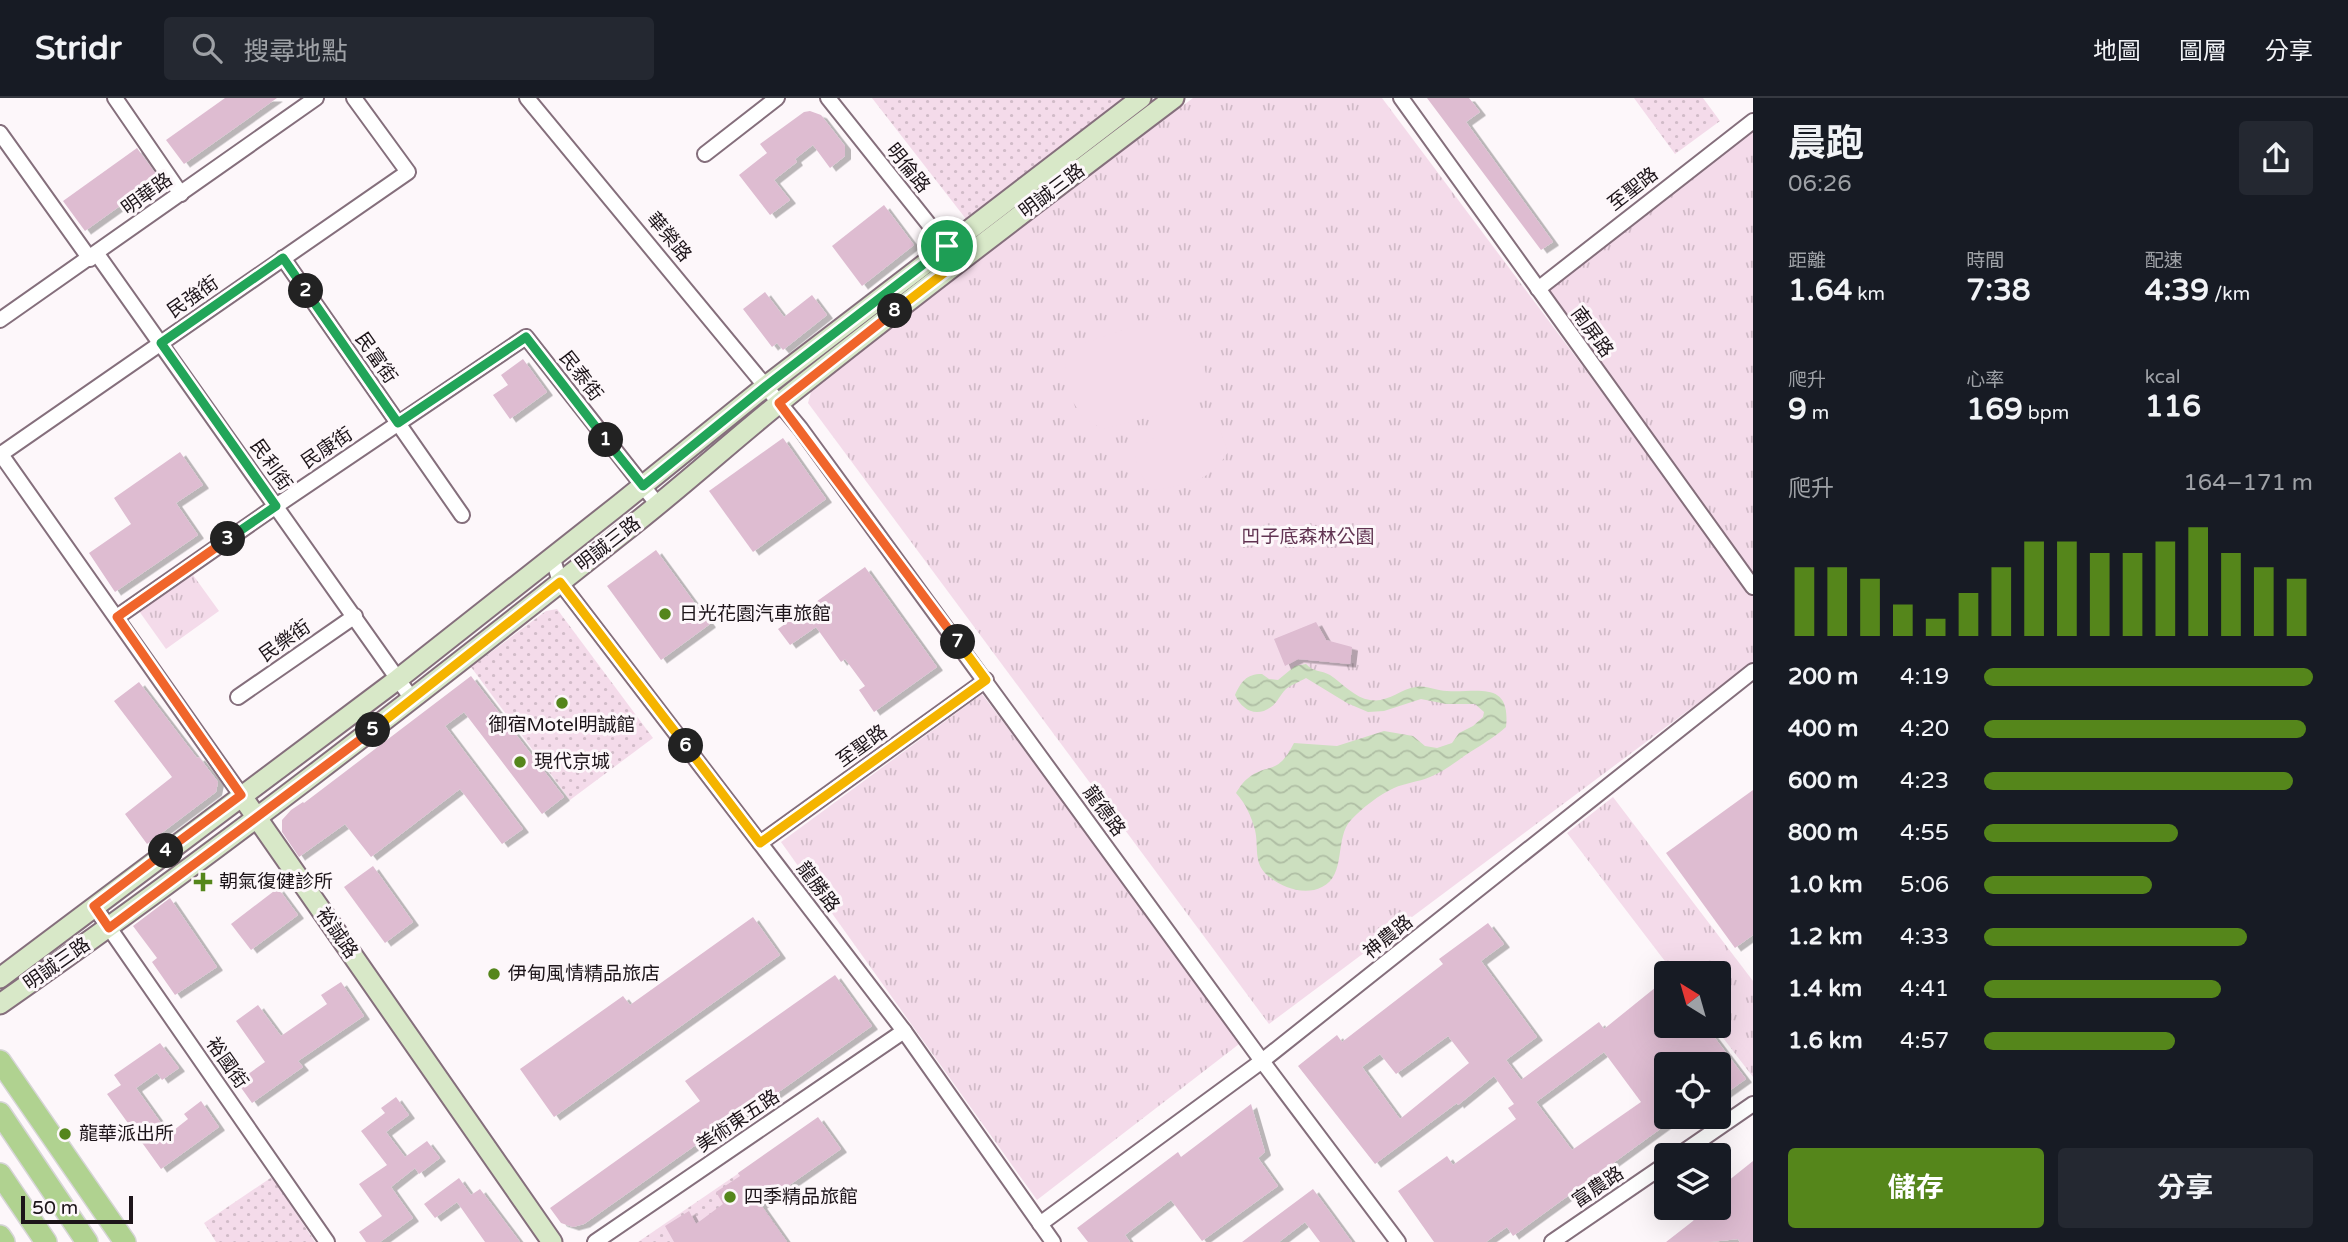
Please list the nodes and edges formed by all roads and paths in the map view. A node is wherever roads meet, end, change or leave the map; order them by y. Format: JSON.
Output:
{"nodes":[{"id":1,"x":115,"y":98,"type":"edge"},
{"id":2,"x":316,"y":98,"type":"edge"},
{"id":3,"x":354,"y":98,"type":"edge"},
{"id":4,"x":527,"y":98,"type":"edge"},
{"id":5,"x":777,"y":98,"type":"edge"},
{"id":6,"x":828,"y":98,"type":"edge"},
{"id":7,"x":1141,"y":98,"type":"edge"},
{"id":8,"x":1174,"y":98,"type":"edge"},
{"id":9,"x":1401,"y":98,"type":"edge"},
{"id":10,"x":1753,"y":121,"type":"edge"},
{"id":11,"x":0,"y":133,"type":"edge"},
{"id":12,"x":705,"y":154,"type":"dead end"},
{"id":13,"x":181,"y":194,"type":"junction"},
{"id":14,"x":947,"y":246,"type":"junction"},
{"id":15,"x":93,"y":257,"type":"junction"},
{"id":16,"x":283,"y":258,"type":"junction"},
{"id":17,"x":958,"y":262,"type":"junction"},
{"id":18,"x":1538,"y":289,"type":"junction"},
{"id":19,"x":0,"y":320,"type":"edge"},
{"id":20,"x":526,"y":337,"type":"joint"},
{"id":21,"x":161,"y":343,"type":"junction"},
{"id":22,"x":766,"y":386,"type":"junction"},
{"id":23,"x":779,"y":403,"type":"junction"},
{"id":24,"x":398,"y":423,"type":"junction"},
{"id":25,"x":0,"y":453,"type":"edge"},
{"id":26,"x":643,"y":486,"type":"junction"},
{"id":27,"x":658,"y":505,"type":"junction"},
{"id":28,"x":276,"y":506,"type":"junction"},
{"id":29,"x":462,"y":515,"type":"dead end"},
{"id":30,"x":552,"y":556,"type":"junction"},
{"id":31,"x":560,"y":582,"type":"junction"},
{"id":32,"x":1753,"y":587,"type":"edge"},
{"id":33,"x":355,"y":616,"type":"junction"},
{"id":34,"x":117,"y":617,"type":"junction"},
{"id":35,"x":1753,"y":671,"type":"edge"},
{"id":36,"x":398,"y":678,"type":"junction"},
{"id":37,"x":986,"y":680,"type":"junction"},
{"id":38,"x":238,"y":697,"type":"dead end"},
{"id":39,"x":412,"y":699,"type":"junction"},
{"id":40,"x":241,"y":795,"type":"junction"},
{"id":41,"x":258,"y":818,"type":"junction"},
{"id":42,"x":760,"y":843,"type":"junction"},
{"id":43,"x":94,"y":906,"type":"junction"},
{"id":44,"x":109,"y":928,"type":"junction"},
{"id":45,"x":0,"y":978,"type":"edge"},
{"id":46,"x":0,"y":1004,"type":"edge"},
{"id":47,"x":904,"y":1031,"type":"junction"},
{"id":48,"x":0,"y":1061,"type":"edge"},
{"id":49,"x":1262,"y":1062,"type":"junction"},
{"id":50,"x":1753,"y":1104,"type":"edge"},
{"id":51,"x":0,"y":1113,"type":"edge"},
{"id":52,"x":1696,"y":1143,"type":"edge"},
{"id":53,"x":1654,"y":1172,"type":"edge"},
{"id":54,"x":0,"y":1174,"type":"edge"},
{"id":55,"x":1040,"y":1224,"type":"junction"},
{"id":56,"x":0,"y":1236,"type":"edge"},
{"id":57,"x":4,"y":1242,"type":"edge"},
{"id":58,"x":46,"y":1242,"type":"edge"},
{"id":59,"x":87,"y":1242,"type":"edge"},
{"id":60,"x":125,"y":1242,"type":"edge"},
{"id":61,"x":327,"y":1242,"type":"edge"},
{"id":62,"x":552,"y":1242,"type":"edge"},
{"id":63,"x":595,"y":1242,"type":"edge"},
{"id":64,"x":1053,"y":1242,"type":"edge"},
{"id":65,"x":1398,"y":1242,"type":"edge"},
{"id":66,"x":1552,"y":1242,"type":"edge"}],
"edges":[{"from":1,"to":13,"type":"street"},
{"from":2,"to":13,"type":"street","name":"明華路"},
{"from":3,"to":16,"type":"street","name":"民強街"},
{"from":4,"to":22,"type":"street","name":"華榮路"},
{"from":5,"to":12,"type":"street"},
{"from":6,"to":14,"type":"street","name":"明倫路"},
{"from":7,"to":14,"type":"street","name":"明誠三路"},
{"from":8,"to":17,"type":"street","name":"明誠三路"},
{"from":9,"to":18,"type":"street","name":"南屏路"},
{"from":10,"to":18,"type":"street","name":"至聖路"},
{"from":11,"to":15,"type":"street","name":"民利街"},
{"from":13,"to":15,"type":"street","name":"明華路"},
{"from":14,"to":17,"type":"street","name":"明倫路"},
{"from":14,"to":22,"type":"street","name":"明誠三路"},
{"from":15,"to":19,"type":"street","name":"明華路"},
{"from":15,"to":21,"type":"street","name":"民利街"},
{"from":16,"to":21,"type":"street","name":"民強街"},
{"from":16,"to":24,"type":"street","name":"民富街"},
{"from":17,"to":23,"type":"street","name":"明誠三路"},
{"from":18,"to":32,"type":"street","name":"南屏路"},
{"from":20,"to":24,"type":"street","name":"民康街"},
{"from":20,"to":26,"type":"street","name":"民泰街"},
{"from":21,"to":25,"type":"street","name":"民強街"},
{"from":21,"to":28,"type":"street","name":"民利街"},
{"from":22,"to":23,"type":"street","name":"華榮路"},
{"from":22,"to":26,"type":"street","name":"明誠三路"},
{"from":23,"to":27,"type":"street","name":"明誠三路"},
{"from":23,"to":37,"type":"street","name":"龍德路"},
{"from":24,"to":28,"type":"street","name":"民康街"},
{"from":24,"to":29,"type":"street","name":"民富街"},
{"from":25,"to":34,"type":"street","name":"裕誠路"},
{"from":26,"to":27,"type":"street","name":"民泰街"},
{"from":26,"to":30,"type":"street","name":"明誠三路"},
{"from":27,"to":31,"type":"street","name":"明誠三路"},
{"from":28,"to":33,"type":"street","name":"民利街"},
{"from":28,"to":34,"type":"street","name":"民康街"},
{"from":30,"to":31,"type":"street","name":"龍勝路"},
{"from":30,"to":36,"type":"street","name":"明誠三路"},
{"from":31,"to":39,"type":"street","name":"明誠三路"},
{"from":31,"to":42,"type":"street","name":"龍勝路"},
{"from":33,"to":36,"type":"street","name":"民利街"},
{"from":33,"to":38,"type":"street","name":"民樂街"},
{"from":34,"to":40,"type":"street","name":"裕誠路"},
{"from":35,"to":49,"type":"street","name":"神農路"},
{"from":36,"to":39,"type":"street","name":"民利街"},
{"from":36,"to":40,"type":"street","name":"明誠三路"},
{"from":37,"to":42,"type":"street","name":"至聖路"},
{"from":37,"to":49,"type":"street","name":"龍德路"},
{"from":39,"to":41,"type":"street","name":"明誠三路"},
{"from":40,"to":41,"type":"street","name":"裕誠路"},
{"from":40,"to":43,"type":"street","name":"明誠三路"},
{"from":41,"to":44,"type":"street","name":"明誠三路"},
{"from":41,"to":62,"type":"street","name":"裕誠路"},
{"from":42,"to":47,"type":"street","name":"龍勝路"},
{"from":43,"to":44,"type":"street","name":"裕國街"},
{"from":43,"to":45,"type":"street","name":"明誠三路"},
{"from":44,"to":46,"type":"street","name":"明誠三路"},
{"from":44,"to":61,"type":"street","name":"裕國街"},
{"from":47,"to":55,"type":"street","name":"龍勝路"},
{"from":47,"to":63,"type":"street","name":"美術東五路"},
{"from":48,"to":60,"type":"main road"},
{"from":49,"to":55,"type":"street","name":"神農路"},
{"from":49,"to":65,"type":"street","name":"龍德路"},
{"from":50,"to":52,"type":"street"},
{"from":51,"to":59,"type":"main road"},
{"from":53,"to":66,"type":"street","name":"富農路"},
{"from":54,"to":58,"type":"main road"},
{"from":55,"to":64,"type":"street","name":"龍勝路"},
{"from":56,"to":57,"type":"main road"}]}
